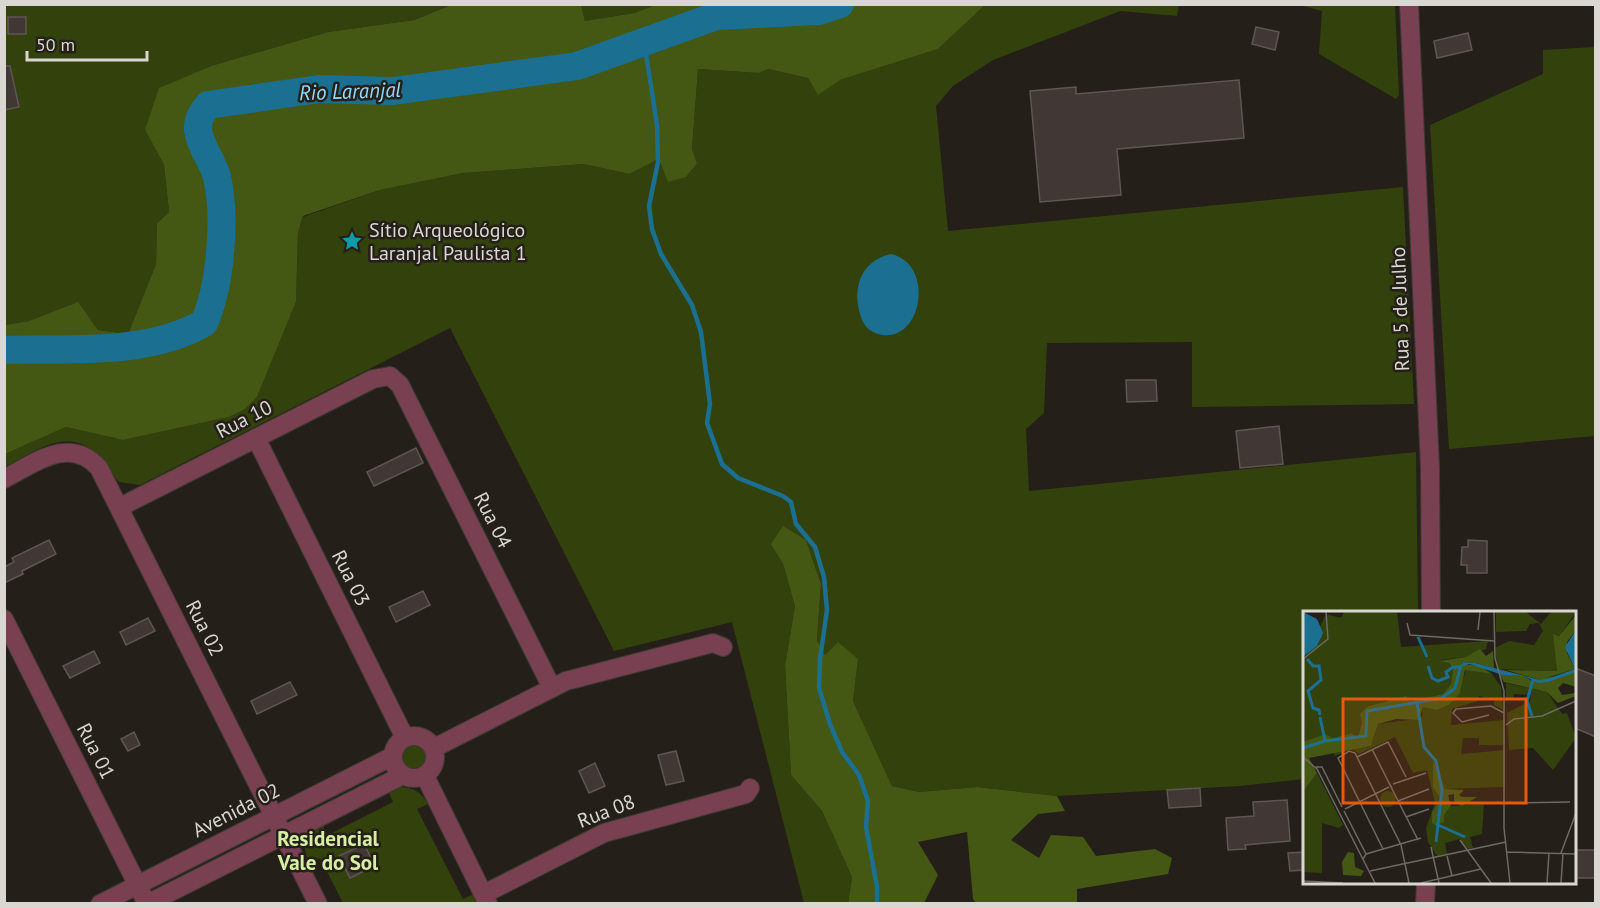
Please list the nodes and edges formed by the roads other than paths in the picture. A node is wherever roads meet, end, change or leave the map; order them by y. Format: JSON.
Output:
{"nodes":[{"id":1,"x":1409,"y":4,"type":"edge"},
{"id":2,"x":390,"y":376,"type":"joint"},
{"id":3,"x":256,"y":438,"type":"junction"},
{"id":4,"x":4,"y":479,"type":"edge"},
{"id":5,"x":120,"y":507,"type":"junction"},
{"id":6,"x":1431,"y":611,"type":"edge"},
{"id":7,"x":4,"y":619,"type":"edge"},
{"id":8,"x":723,"y":647,"type":"dead end"},
{"id":9,"x":552,"y":688,"type":"junction"},
{"id":10,"x":405,"y":738,"type":"junction"},
{"id":11,"x":434,"y":748,"type":"junction"},
{"id":12,"x":393,"y":756,"type":"junction"},
{"id":13,"x":403,"y":775,"type":"junction"},
{"id":14,"x":425,"y":776,"type":"junction"},
{"id":15,"x":750,"y":788,"type":"dead end"},
{"id":16,"x":274,"y":816,"type":"junction"},
{"id":17,"x":283,"y":835,"type":"junction"},
{"id":18,"x":138,"y":884,"type":"junction"},
{"id":19,"x":1426,"y":884,"type":"edge"},
{"id":20,"x":486,"y":899,"type":"edge"},
{"id":21,"x":100,"y":903,"type":"edge"},
{"id":22,"x":147,"y":903,"type":"edge"},
{"id":23,"x":318,"y":903,"type":"edge"},
{"id":24,"x":1425,"y":903,"type":"edge"}],
"edges":[{"from":1,"to":6,"type":"street","name":"Rua 5 de Julho"},
{"from":2,"to":3,"type":"street","name":"Rua 10"},
{"from":2,"to":9,"type":"street","name":"Rua 04"},
{"from":3,"to":5,"type":"street","name":"Rua 10"},
{"from":3,"to":10,"type":"street","name":"Rua 03"},
{"from":4,"to":5,"type":"street","name":"Rua 02"},
{"from":5,"to":16,"type":"street","name":"Rua 02"},
{"from":7,"to":18,"type":"street","name":"Rua 01"},
{"from":8,"to":9,"type":"street"},
{"from":9,"to":11,"type":"street"},
{"from":10,"to":11,"type":"street"},
{"from":10,"to":12,"type":"street"},
{"from":11,"to":14,"type":"street"},
{"from":12,"to":13,"type":"street"},
{"from":12,"to":16,"type":"street","name":"Avenida 02"},
{"from":13,"to":14,"type":"street"},
{"from":13,"to":17,"type":"street"},
{"from":14,"to":20,"type":"street"},
{"from":15,"to":20,"type":"street","name":"Rua 08"},
{"from":16,"to":17,"type":"street","name":"Rua 02"},
{"from":16,"to":18,"type":"street","name":"Avenida 02"},
{"from":17,"to":22,"type":"street"},
{"from":17,"to":23,"type":"street","name":"Rua 02"},
{"from":18,"to":21,"type":"street","name":"Avenida 02"},
{"from":18,"to":22,"type":"street","name":"Rua 01"},
{"from":19,"to":24,"type":"street"}]}
